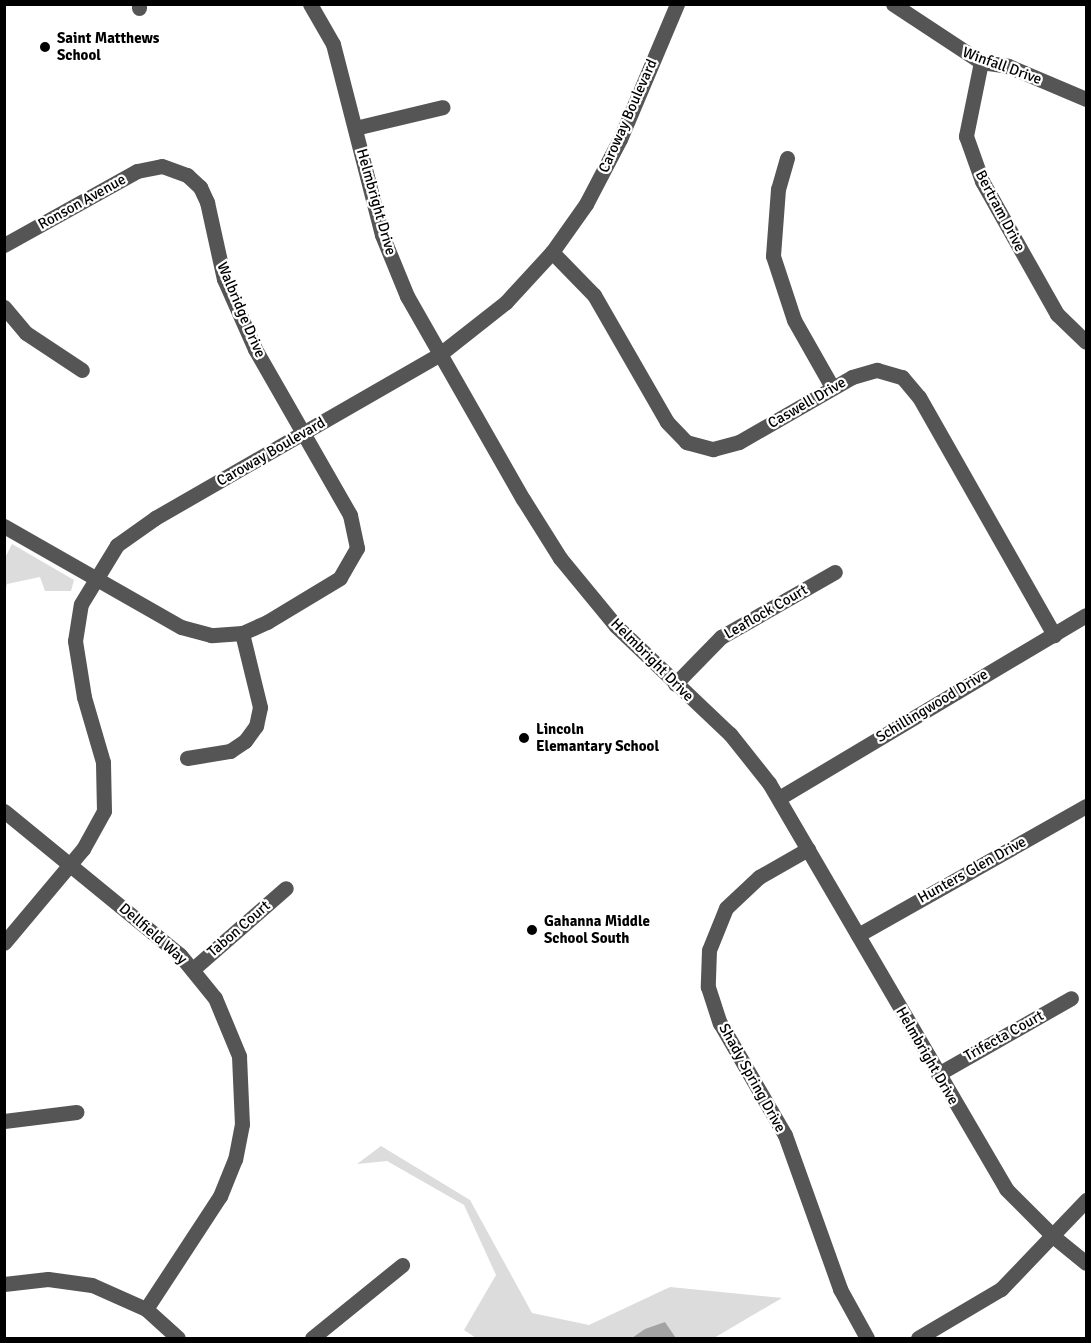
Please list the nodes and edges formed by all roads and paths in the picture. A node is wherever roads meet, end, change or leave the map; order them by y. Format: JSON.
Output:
{"nodes":[{"id":1,"x":310,"y":4,"type":"edge"},
{"id":2,"x":677,"y":4,"type":"edge"},
{"id":3,"x":893,"y":4,"type":"edge"},
{"id":4,"x":981,"y":62,"type":"junction"},
{"id":5,"x":1086,"y":99,"type":"edge"},
{"id":6,"x":443,"y":107,"type":"dead end"},
{"id":7,"x":355,"y":128,"type":"junction"},
{"id":8,"x":787,"y":158,"type":"dead end"},
{"id":9,"x":162,"y":166,"type":"joint"},
{"id":10,"x":4,"y":245,"type":"edge"},
{"id":11,"x":552,"y":252,"type":"junction"},
{"id":12,"x":4,"y":307,"type":"edge"},
{"id":13,"x":1086,"y":342,"type":"edge"},
{"id":14,"x":440,"y":354,"type":"junction"},
{"id":15,"x":82,"y":370,"type":"dead end"},
{"id":16,"x":832,"y":387,"type":"junction"},
{"id":17,"x":303,"y":433,"type":"junction"},
{"id":18,"x":4,"y":526,"type":"edge"},
{"id":19,"x":835,"y":572,"type":"dead end"},
{"id":20,"x":97,"y":578,"type":"junction"},
{"id":21,"x":1086,"y":615,"type":"edge"},
{"id":22,"x":242,"y":633,"type":"junction"},
{"id":23,"x":1053,"y":634,"type":"junction"},
{"id":24,"x":675,"y":684,"type":"junction"},
{"id":25,"x":187,"y":758,"type":"dead end"},
{"id":26,"x":779,"y":798,"type":"junction"},
{"id":27,"x":1086,"y":806,"type":"edge"},
{"id":28,"x":4,"y":811,"type":"edge"},
{"id":29,"x":808,"y":849,"type":"junction"},
{"id":30,"x":71,"y":865,"type":"junction"},
{"id":31,"x":286,"y":888,"type":"dead end"},
{"id":32,"x":858,"y":935,"type":"junction"},
{"id":33,"x":4,"y":942,"type":"edge"},
{"id":34,"x":193,"y":969,"type":"junction"},
{"id":35,"x":1071,"y":998,"type":"dead end"},
{"id":36,"x":938,"y":1074,"type":"junction"},
{"id":37,"x":76,"y":1112,"type":"dead end"},
{"id":38,"x":4,"y":1121,"type":"edge"},
{"id":39,"x":1086,"y":1200,"type":"edge"},
{"id":40,"x":1054,"y":1237,"type":"junction"},
{"id":41,"x":1086,"y":1263,"type":"edge"},
{"id":42,"x":402,"y":1265,"type":"dead end"},
{"id":43,"x":4,"y":1284,"type":"edge"},
{"id":44,"x":146,"y":1310,"type":"junction"},
{"id":45,"x":178,"y":1338,"type":"edge"},
{"id":46,"x":312,"y":1338,"type":"edge"},
{"id":47,"x":867,"y":1338,"type":"edge"},
{"id":48,"x":918,"y":1338,"type":"edge"}],
"edges":[{"from":1,"to":7,"type":"street","name":"Helmbright Drive"},
{"from":2,"to":11,"type":"street","name":"Caroway Boulevard"},
{"from":3,"to":4,"type":"street","name":"Winfall Drive"},
{"from":4,"to":5,"type":"street","name":"Winfall Drive"},
{"from":4,"to":13,"type":"street","name":"Bertram Drive"},
{"from":6,"to":7,"type":"street"},
{"from":7,"to":14,"type":"street","name":"Helmbright Drive"},
{"from":8,"to":16,"type":"street"},
{"from":9,"to":10,"type":"street","name":"Ronson Avenue"},
{"from":9,"to":17,"type":"street","name":"Walbridge Drive"},
{"from":11,"to":14,"type":"street","name":"Caroway Boulevard"},
{"from":11,"to":16,"type":"street","name":"Caswell Drive"},
{"from":12,"to":15,"type":"street"},
{"from":14,"to":17,"type":"street","name":"Caroway Boulevard"},
{"from":14,"to":24,"type":"street","name":"Helmbright Drive"},
{"from":16,"to":23,"type":"street","name":"Caswell Drive"},
{"from":17,"to":20,"type":"street","name":"Caroway Boulevard"},
{"from":17,"to":22,"type":"street","name":"Walbridge Drive"},
{"from":18,"to":20,"type":"street"},
{"from":19,"to":24,"type":"street","name":"Leaflock Court"},
{"from":20,"to":22,"type":"street"},
{"from":20,"to":30,"type":"street","name":"Caroway Boulevard"},
{"from":21,"to":23,"type":"street","name":"Schillingwood Drive"},
{"from":22,"to":25,"type":"street"},
{"from":23,"to":26,"type":"street","name":"Schillingwood Drive"},
{"from":24,"to":26,"type":"street","name":"Helmbright Drive"},
{"from":26,"to":29,"type":"street","name":"Helmbright Drive"},
{"from":27,"to":32,"type":"street","name":"Hunters Glen Drive"},
{"from":28,"to":30,"type":"street","name":"Dellfield Way"},
{"from":29,"to":32,"type":"street","name":"Helmbright Drive"},
{"from":29,"to":47,"type":"street","name":"Shady Spring Drive"},
{"from":30,"to":33,"type":"street","name":"Caroway Boulevard"},
{"from":30,"to":34,"type":"street","name":"Dellfield Way"},
{"from":31,"to":34,"type":"street","name":"Tabon Court"},
{"from":32,"to":36,"type":"street","name":"Helmbright Drive"},
{"from":34,"to":44,"type":"street","name":"Dellfield Way"},
{"from":35,"to":36,"type":"street","name":"Trifecta Court"},
{"from":36,"to":40,"type":"street","name":"Helmbright Drive"},
{"from":37,"to":38,"type":"street"},
{"from":39,"to":40,"type":"street"},
{"from":40,"to":41,"type":"street","name":"Helmbright Drive"},
{"from":40,"to":48,"type":"street"},
{"from":42,"to":46,"type":"street"},
{"from":43,"to":44,"type":"street"},
{"from":44,"to":45,"type":"street"}]}
